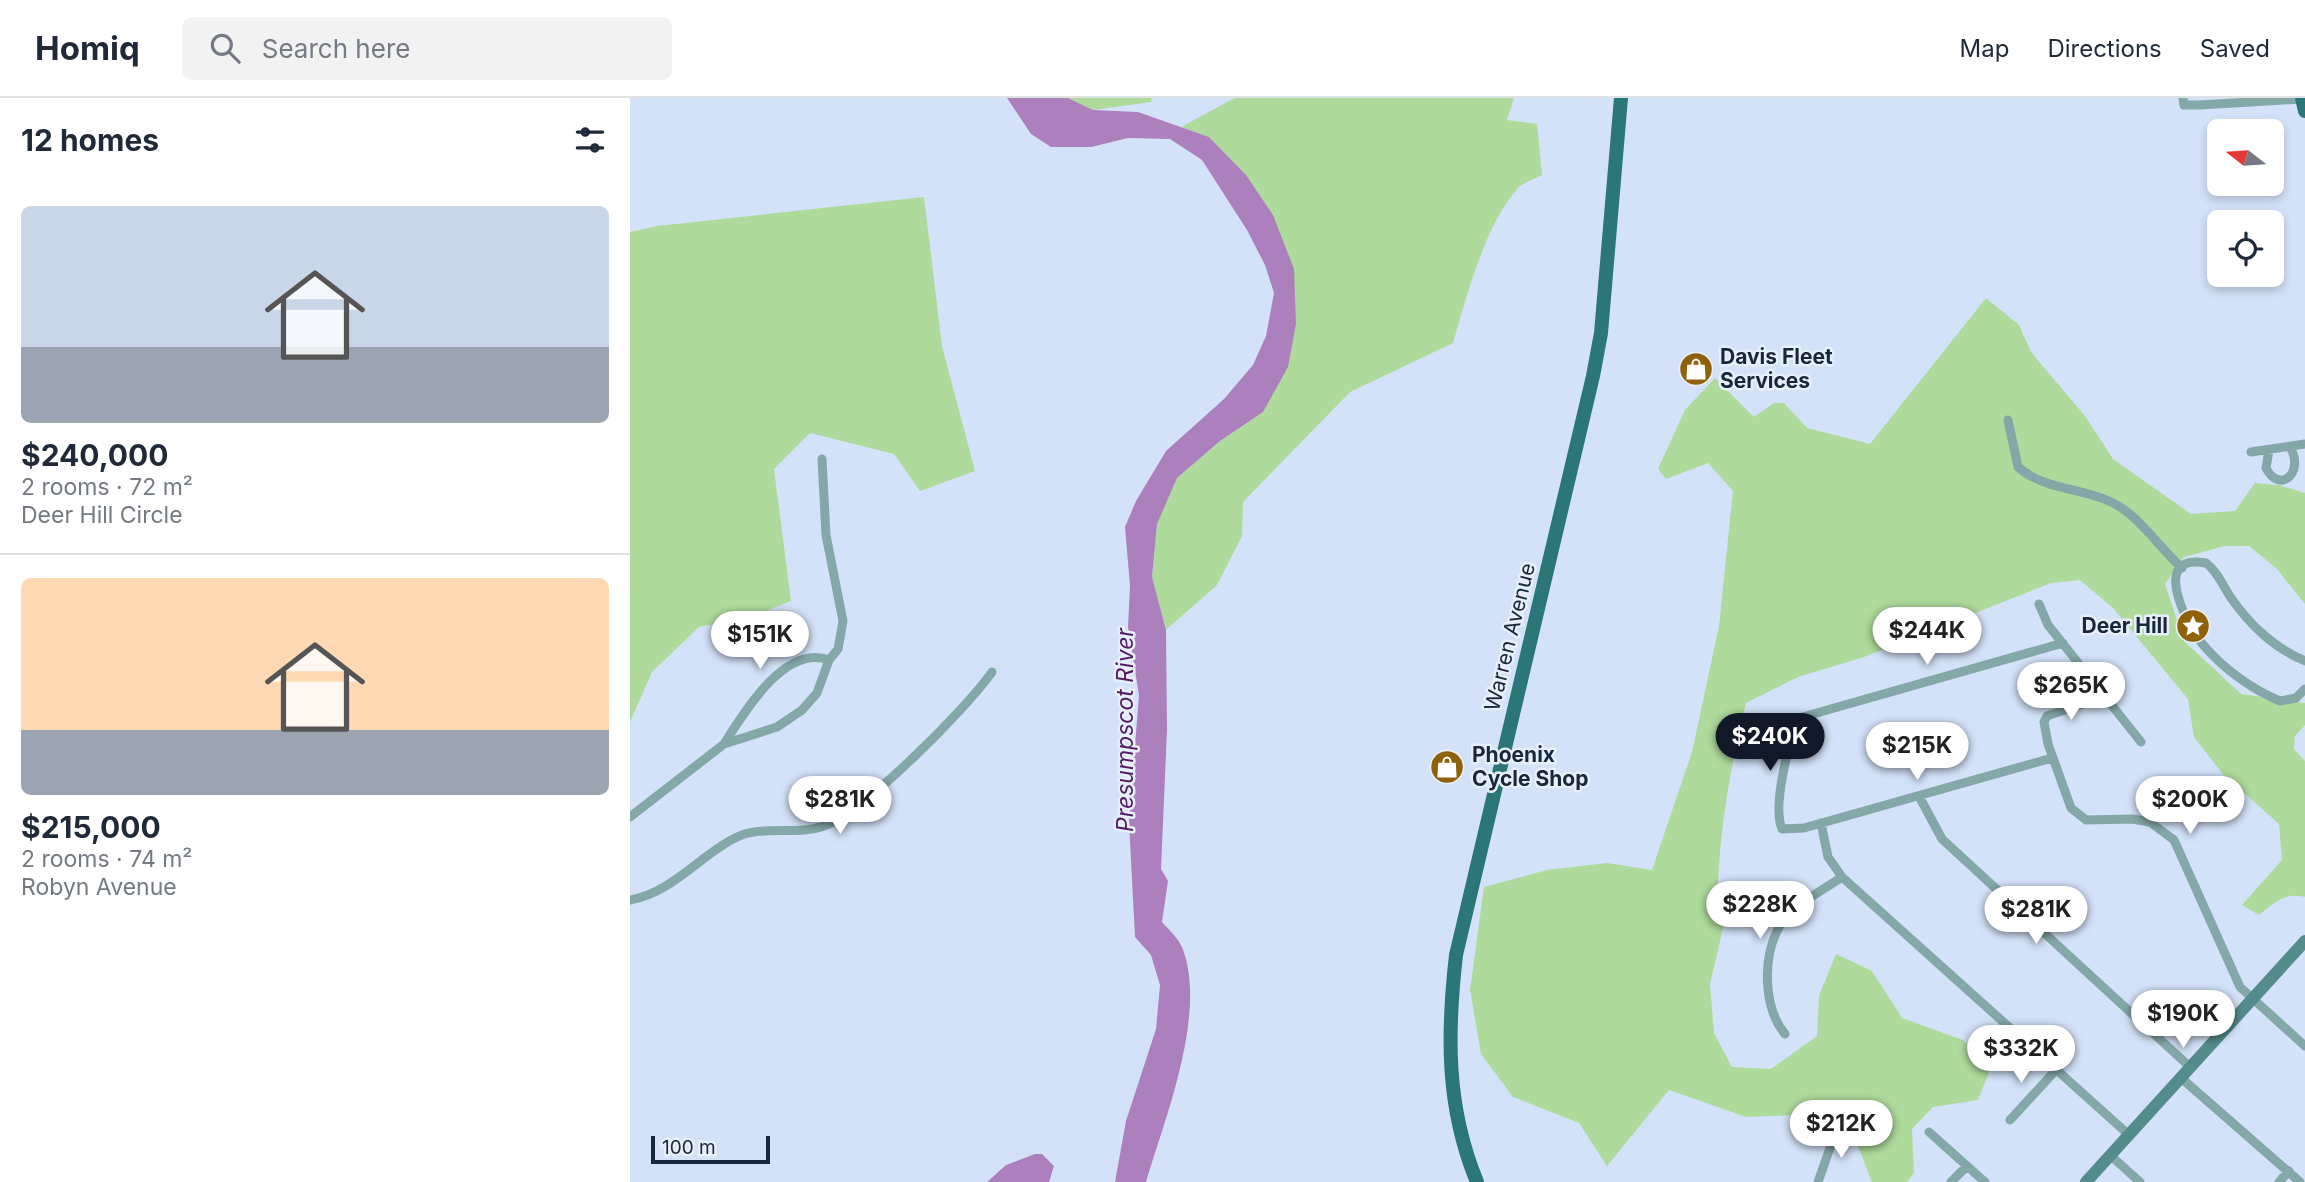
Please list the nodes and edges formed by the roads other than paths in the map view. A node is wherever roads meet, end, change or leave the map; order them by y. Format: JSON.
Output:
{"nodes":[{"id":1,"x":1621,"y":98,"type":"edge"},
{"id":2,"x":2302,"y":98,"type":"edge"},
{"id":3,"x":2183,"y":102,"type":"edge"},
{"id":4,"x":2305,"y":111,"type":"edge"},
{"id":5,"x":2008,"y":420,"type":"dead end"},
{"id":6,"x":2305,"y":444,"type":"edge"},
{"id":7,"x":2290,"y":447,"type":"junction"},
{"id":8,"x":2269,"y":450,"type":"junction"},
{"id":9,"x":2251,"y":452,"type":"dead end"},
{"id":10,"x":822,"y":459,"type":"dead end"},
{"id":11,"x":2182,"y":568,"type":"junction"},
{"id":12,"x":2039,"y":604,"type":"dead end"},
{"id":13,"x":2063,"y":643,"type":"junction"},
{"id":14,"x":829,"y":660,"type":"junction"},
{"id":15,"x":2305,"y":661,"type":"edge"},
{"id":16,"x":992,"y":672,"type":"dead end"},
{"id":17,"x":2305,"y":689,"type":"edge"},
{"id":18,"x":2106,"y":696,"type":"junction"},
{"id":19,"x":2141,"y":742,"type":"dead end"},
{"id":20,"x":724,"y":744,"type":"junction"},
{"id":21,"x":2052,"y":758,"type":"junction"},
{"id":22,"x":1920,"y":797,"type":"junction"},
{"id":23,"x":630,"y":817,"type":"edge"},
{"id":24,"x":1821,"y":823,"type":"junction"},
{"id":25,"x":1842,"y":877,"type":"junction"},
{"id":26,"x":630,"y":900,"type":"edge"},
{"id":27,"x":2305,"y":942,"type":"edge"},
{"id":28,"x":2253,"y":1000,"type":"junction"},
{"id":29,"x":1785,"y":1034,"type":"dead end"},
{"id":30,"x":2305,"y":1046,"type":"edge"},
{"id":31,"x":2190,"y":1067,"type":"junction"},
{"id":32,"x":2055,"y":1071,"type":"junction"},
{"id":33,"x":2180,"y":1077,"type":"junction"},
{"id":34,"x":2010,"y":1120,"type":"dead end"},
{"id":35,"x":1837,"y":1128,"type":"dead end"},
{"id":36,"x":1929,"y":1132,"type":"dead end"},
{"id":37,"x":2129,"y":1135,"type":"junction"},
{"id":38,"x":2110,"y":1155,"type":"junction"},
{"id":39,"x":1967,"y":1166,"type":"junction"},
{"id":40,"x":2289,"y":1171,"type":"junction"},
{"id":41,"x":1477,"y":1182,"type":"edge"},
{"id":42,"x":1818,"y":1182,"type":"edge"},
{"id":43,"x":1951,"y":1182,"type":"edge"},
{"id":44,"x":1985,"y":1182,"type":"edge"},
{"id":45,"x":2086,"y":1182,"type":"edge"},
{"id":46,"x":2140,"y":1182,"type":"edge"},
{"id":47,"x":2279,"y":1182,"type":"edge"},
{"id":48,"x":2300,"y":1182,"type":"edge"}],
"edges":[{"from":1,"to":41,"type":"main road","name":"Warren Avenue"},
{"from":2,"to":3,"type":"street"},
{"from":2,"to":4,"type":"main road"},
{"from":5,"to":11,"type":"street"},
{"from":6,"to":7,"type":"street"},
{"from":7,"to":8,"type":"street"},
{"from":7,"to":8,"type":"street"},
{"from":8,"to":9,"type":"street"},
{"from":10,"to":14,"type":"street"},
{"from":11,"to":15,"type":"street"},
{"from":11,"to":17,"type":"street"},
{"from":12,"to":13,"type":"street"},
{"from":13,"to":18,"type":"street"},
{"from":13,"to":24,"type":"street"},
{"from":14,"to":20,"type":"street"},
{"from":14,"to":20,"type":"street"},
{"from":16,"to":26,"type":"street"},
{"from":18,"to":19,"type":"street"},
{"from":18,"to":21,"type":"street"},
{"from":20,"to":23,"type":"street"},
{"from":21,"to":22,"type":"street"},
{"from":21,"to":28,"type":"street"},
{"from":22,"to":24,"type":"street"},
{"from":22,"to":31,"type":"street"},
{"from":24,"to":25,"type":"street"},
{"from":25,"to":29,"type":"street"},
{"from":25,"to":32,"type":"street"},
{"from":27,"to":28,"type":"main road"},
{"from":28,"to":30,"type":"street"},
{"from":28,"to":31,"type":"main road"},
{"from":31,"to":33,"type":"main road"},
{"from":32,"to":34,"type":"street"},
{"from":32,"to":37,"type":"street"},
{"from":33,"to":37,"type":"main road"},
{"from":33,"to":40,"type":"street"},
{"from":35,"to":42,"type":"street"},
{"from":36,"to":39,"type":"street"},
{"from":37,"to":38,"type":"main road"},
{"from":38,"to":45,"type":"main road"},
{"from":38,"to":46,"type":"street"},
{"from":39,"to":43,"type":"street"},
{"from":39,"to":44,"type":"street"},
{"from":40,"to":47,"type":"street"},
{"from":40,"to":48,"type":"street"}]}
